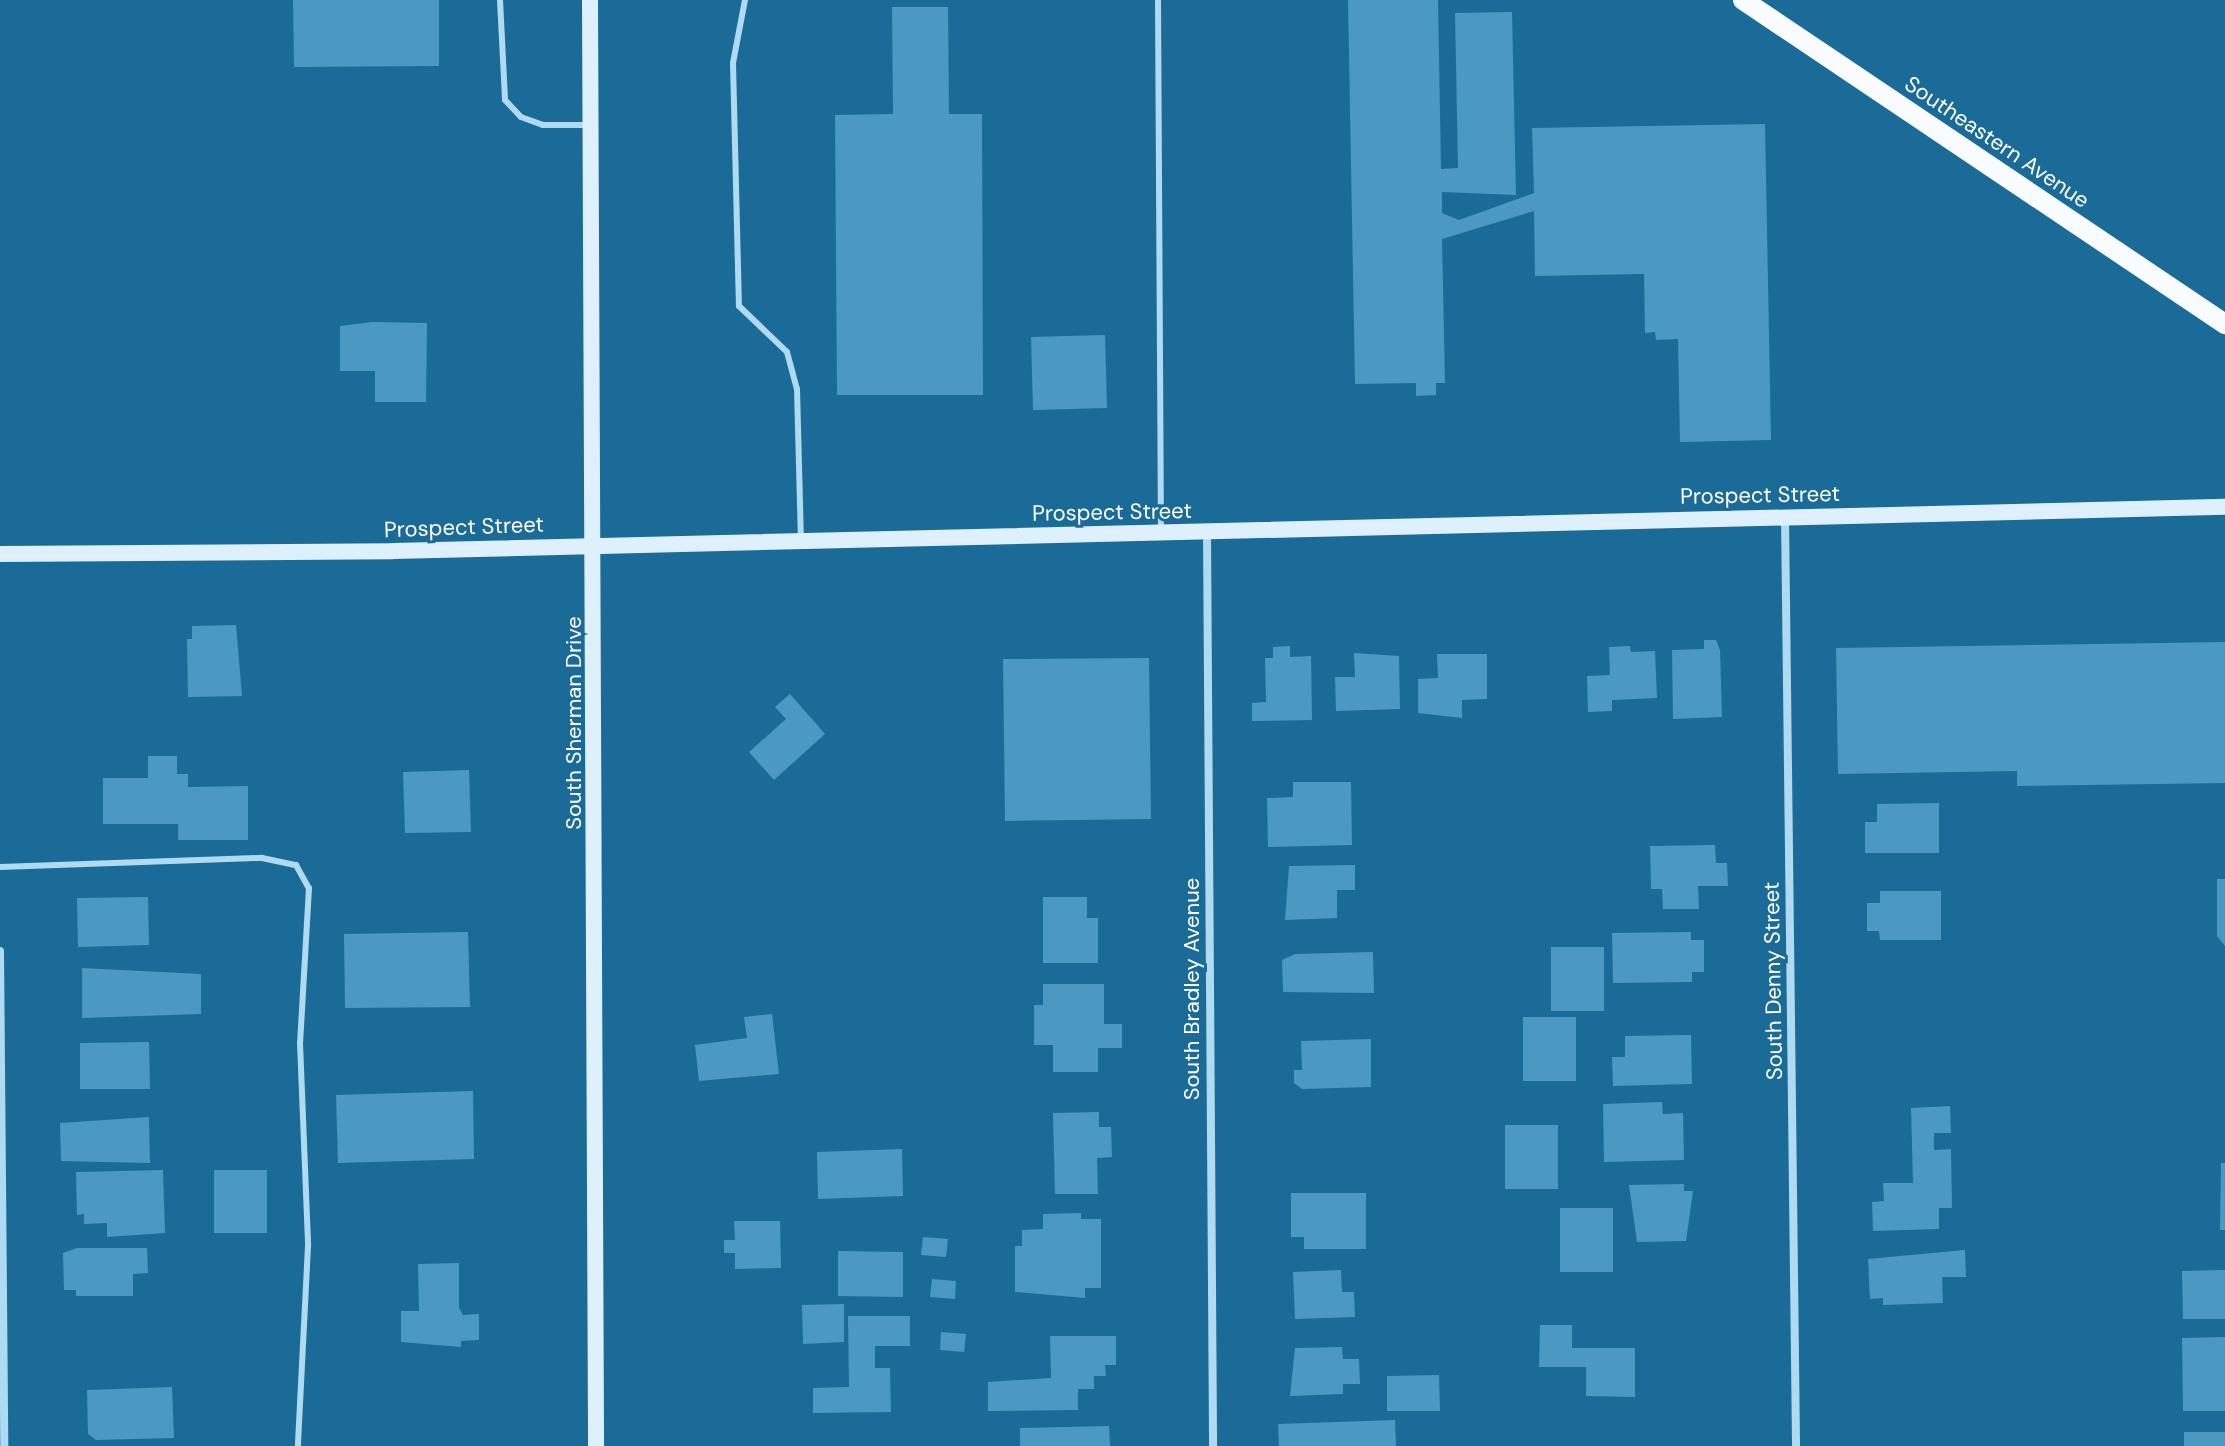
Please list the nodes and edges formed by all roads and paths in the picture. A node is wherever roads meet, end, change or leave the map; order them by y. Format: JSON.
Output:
{"nodes":[{"id":1,"x":500,"y":0,"type":"edge"},
{"id":2,"x":590,"y":0,"type":"edge"},
{"id":3,"x":745,"y":0,"type":"edge"},
{"id":4,"x":1158,"y":0,"type":"edge"},
{"id":5,"x":1743,"y":0,"type":"edge"},
{"id":6,"x":592,"y":124,"type":"junction"},
{"id":7,"x":2225,"y":324,"type":"edge"},
{"id":8,"x":2225,"y":507,"type":"edge"},
{"id":9,"x":1785,"y":516,"type":"junction"},
{"id":10,"x":1207,"y":532,"type":"junction"},
{"id":11,"x":1161,"y":533,"type":"junction"},
{"id":12,"x":801,"y":541,"type":"junction"},
{"id":13,"x":596,"y":545,"type":"junction"},
{"id":14,"x":0,"y":554,"type":"edge"},
{"id":15,"x":0,"y":867,"type":"edge"},
{"id":16,"x":0,"y":951,"type":"edge"},
{"id":17,"x":4,"y":1446,"type":"edge"},
{"id":18,"x":298,"y":1446,"type":"edge"},
{"id":19,"x":596,"y":1446,"type":"edge"},
{"id":20,"x":1213,"y":1446,"type":"edge"},
{"id":21,"x":1796,"y":1446,"type":"edge"}],
"edges":[{"from":1,"to":6,"type":"lane"},
{"from":2,"to":6,"type":"main road","name":"South Sherman Drive"},
{"from":3,"to":12,"type":"lane"},
{"from":4,"to":11,"type":"lane"},
{"from":5,"to":7,"type":"main road","name":"Southeastern Avenue"},
{"from":6,"to":13,"type":"main road","name":"South Sherman Drive"},
{"from":8,"to":9,"type":"main road","name":"Prospect Street"},
{"from":9,"to":10,"type":"main road","name":"Prospect Street"},
{"from":9,"to":21,"type":"street","name":"South Denny Street"},
{"from":10,"to":11,"type":"main road","name":"Prospect Street"},
{"from":10,"to":20,"type":"street","name":"South Bradley Avenue"},
{"from":11,"to":12,"type":"main road","name":"Prospect Street"},
{"from":12,"to":13,"type":"main road","name":"Prospect Street"},
{"from":13,"to":14,"type":"main road","name":"Prospect Street"},
{"from":13,"to":19,"type":"main road","name":"South Sherman Drive"},
{"from":15,"to":18,"type":"lane"},
{"from":16,"to":17,"type":"street"}]}
